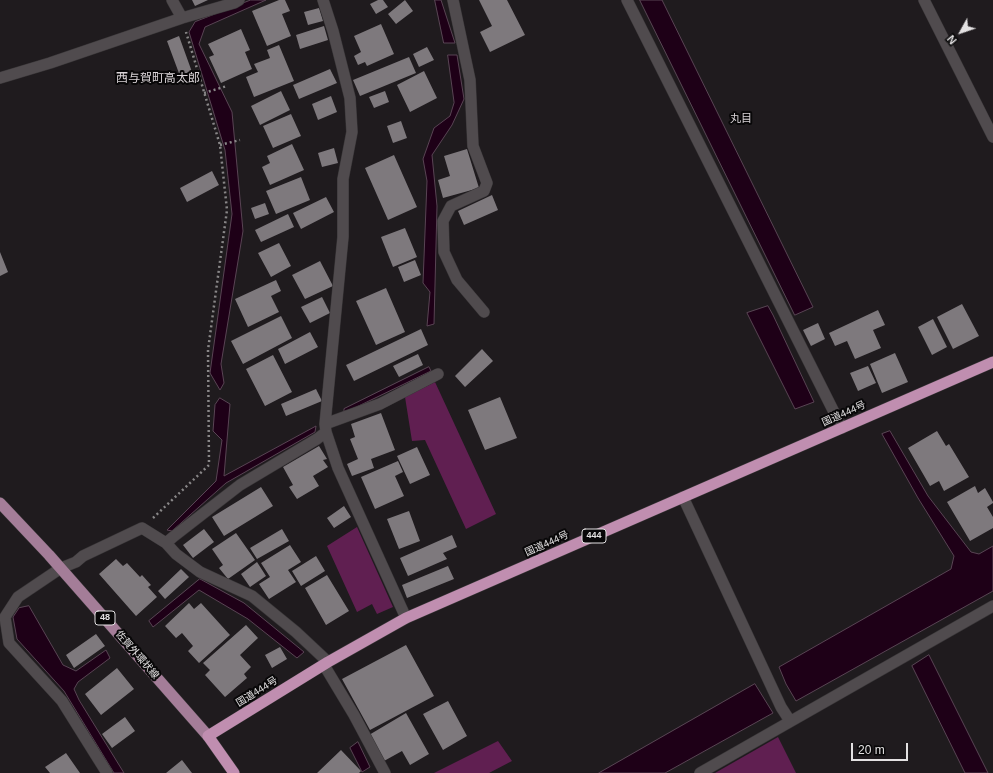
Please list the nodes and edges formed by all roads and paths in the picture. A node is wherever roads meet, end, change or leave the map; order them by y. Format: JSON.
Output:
{"nodes":[{"id":1,"x":172,"y":0,"type":"edge"},
{"id":2,"x":239,"y":0,"type":"edge"},
{"id":3,"x":323,"y":0,"type":"edge"},
{"id":4,"x":452,"y":0,"type":"edge"},
{"id":5,"x":628,"y":0,"type":"edge"},
{"id":6,"x":924,"y":0,"type":"edge"},
{"id":7,"x":182,"y":18,"type":"junction"},
{"id":8,"x":0,"y":78,"type":"edge"},
{"id":9,"x":227,"y":86,"type":"dead end"},
{"id":10,"x":204,"y":93,"type":"junction"},
{"id":11,"x":993,"y":137,"type":"edge"},
{"id":12,"x":240,"y":140,"type":"dead end"},
{"id":13,"x":220,"y":145,"type":"junction"},
{"id":14,"x":484,"y":312,"type":"dead end"},
{"id":15,"x":993,"y":362,"type":"edge"},
{"id":16,"x":438,"y":374,"type":"dead end"},
{"id":17,"x":326,"y":428,"type":"junction"},
{"id":18,"x":842,"y":428,"type":"junction"},
{"id":19,"x":683,"y":497,"type":"junction"},
{"id":20,"x":0,"y":503,"type":"edge"},
{"id":21,"x":142,"y":528,"type":"junction"},
{"id":22,"x":166,"y":543,"type":"junction"},
{"id":23,"x":61,"y":568,"type":"junction"},
{"id":24,"x":993,"y":606,"type":"edge"},
{"id":25,"x":406,"y":618,"type":"junction"},
{"id":26,"x":326,"y":663,"type":"junction"},
{"id":27,"x":790,"y":721,"type":"junction"},
{"id":28,"x":208,"y":736,"type":"junction"},
{"id":29,"x":107,"y":773,"type":"edge"},
{"id":30,"x":234,"y":773,"type":"edge"},
{"id":31,"x":385,"y":773,"type":"edge"},
{"id":32,"x":700,"y":773,"type":"edge"}],
"edges":[{"from":1,"to":7,"type":"street"},
{"from":2,"to":7,"type":"street"},
{"from":3,"to":17,"type":"street"},
{"from":4,"to":14,"type":"street"},
{"from":5,"to":18,"type":"street"},
{"from":6,"to":11,"type":"street"},
{"from":7,"to":8,"type":"street"},
{"from":7,"to":10,"type":"path"},
{"from":9,"to":10,"type":"path"},
{"from":10,"to":13,"type":"path"},
{"from":12,"to":13,"type":"path"},
{"from":13,"to":21,"type":"path"},
{"from":15,"to":18,"type":"highway","name":"国道444号","number":"444"},
{"from":16,"to":17,"type":"street"},
{"from":17,"to":22,"type":"street"},
{"from":17,"to":25,"type":"street"},
{"from":18,"to":19,"type":"highway","name":"国道444号","number":"444"},
{"from":19,"to":25,"type":"highway","name":"国道444号","number":"444"},
{"from":19,"to":27,"type":"street"},
{"from":20,"to":23,"type":"main road","name":"佐賀外環状線","number":"48"},
{"from":21,"to":22,"type":"street"},
{"from":21,"to":23,"type":"street"},
{"from":22,"to":26,"type":"street"},
{"from":23,"to":28,"type":"main road","name":"佐賀外環状線","number":"48"},
{"from":23,"to":29,"type":"street"},
{"from":24,"to":27,"type":"street"},
{"from":25,"to":26,"type":"highway","name":"国道444号","number":"444"},
{"from":26,"to":28,"type":"highway","name":"国道444号","number":"444"},
{"from":26,"to":31,"type":"street"},
{"from":27,"to":32,"type":"street"},
{"from":28,"to":30,"type":"highway"}]}
